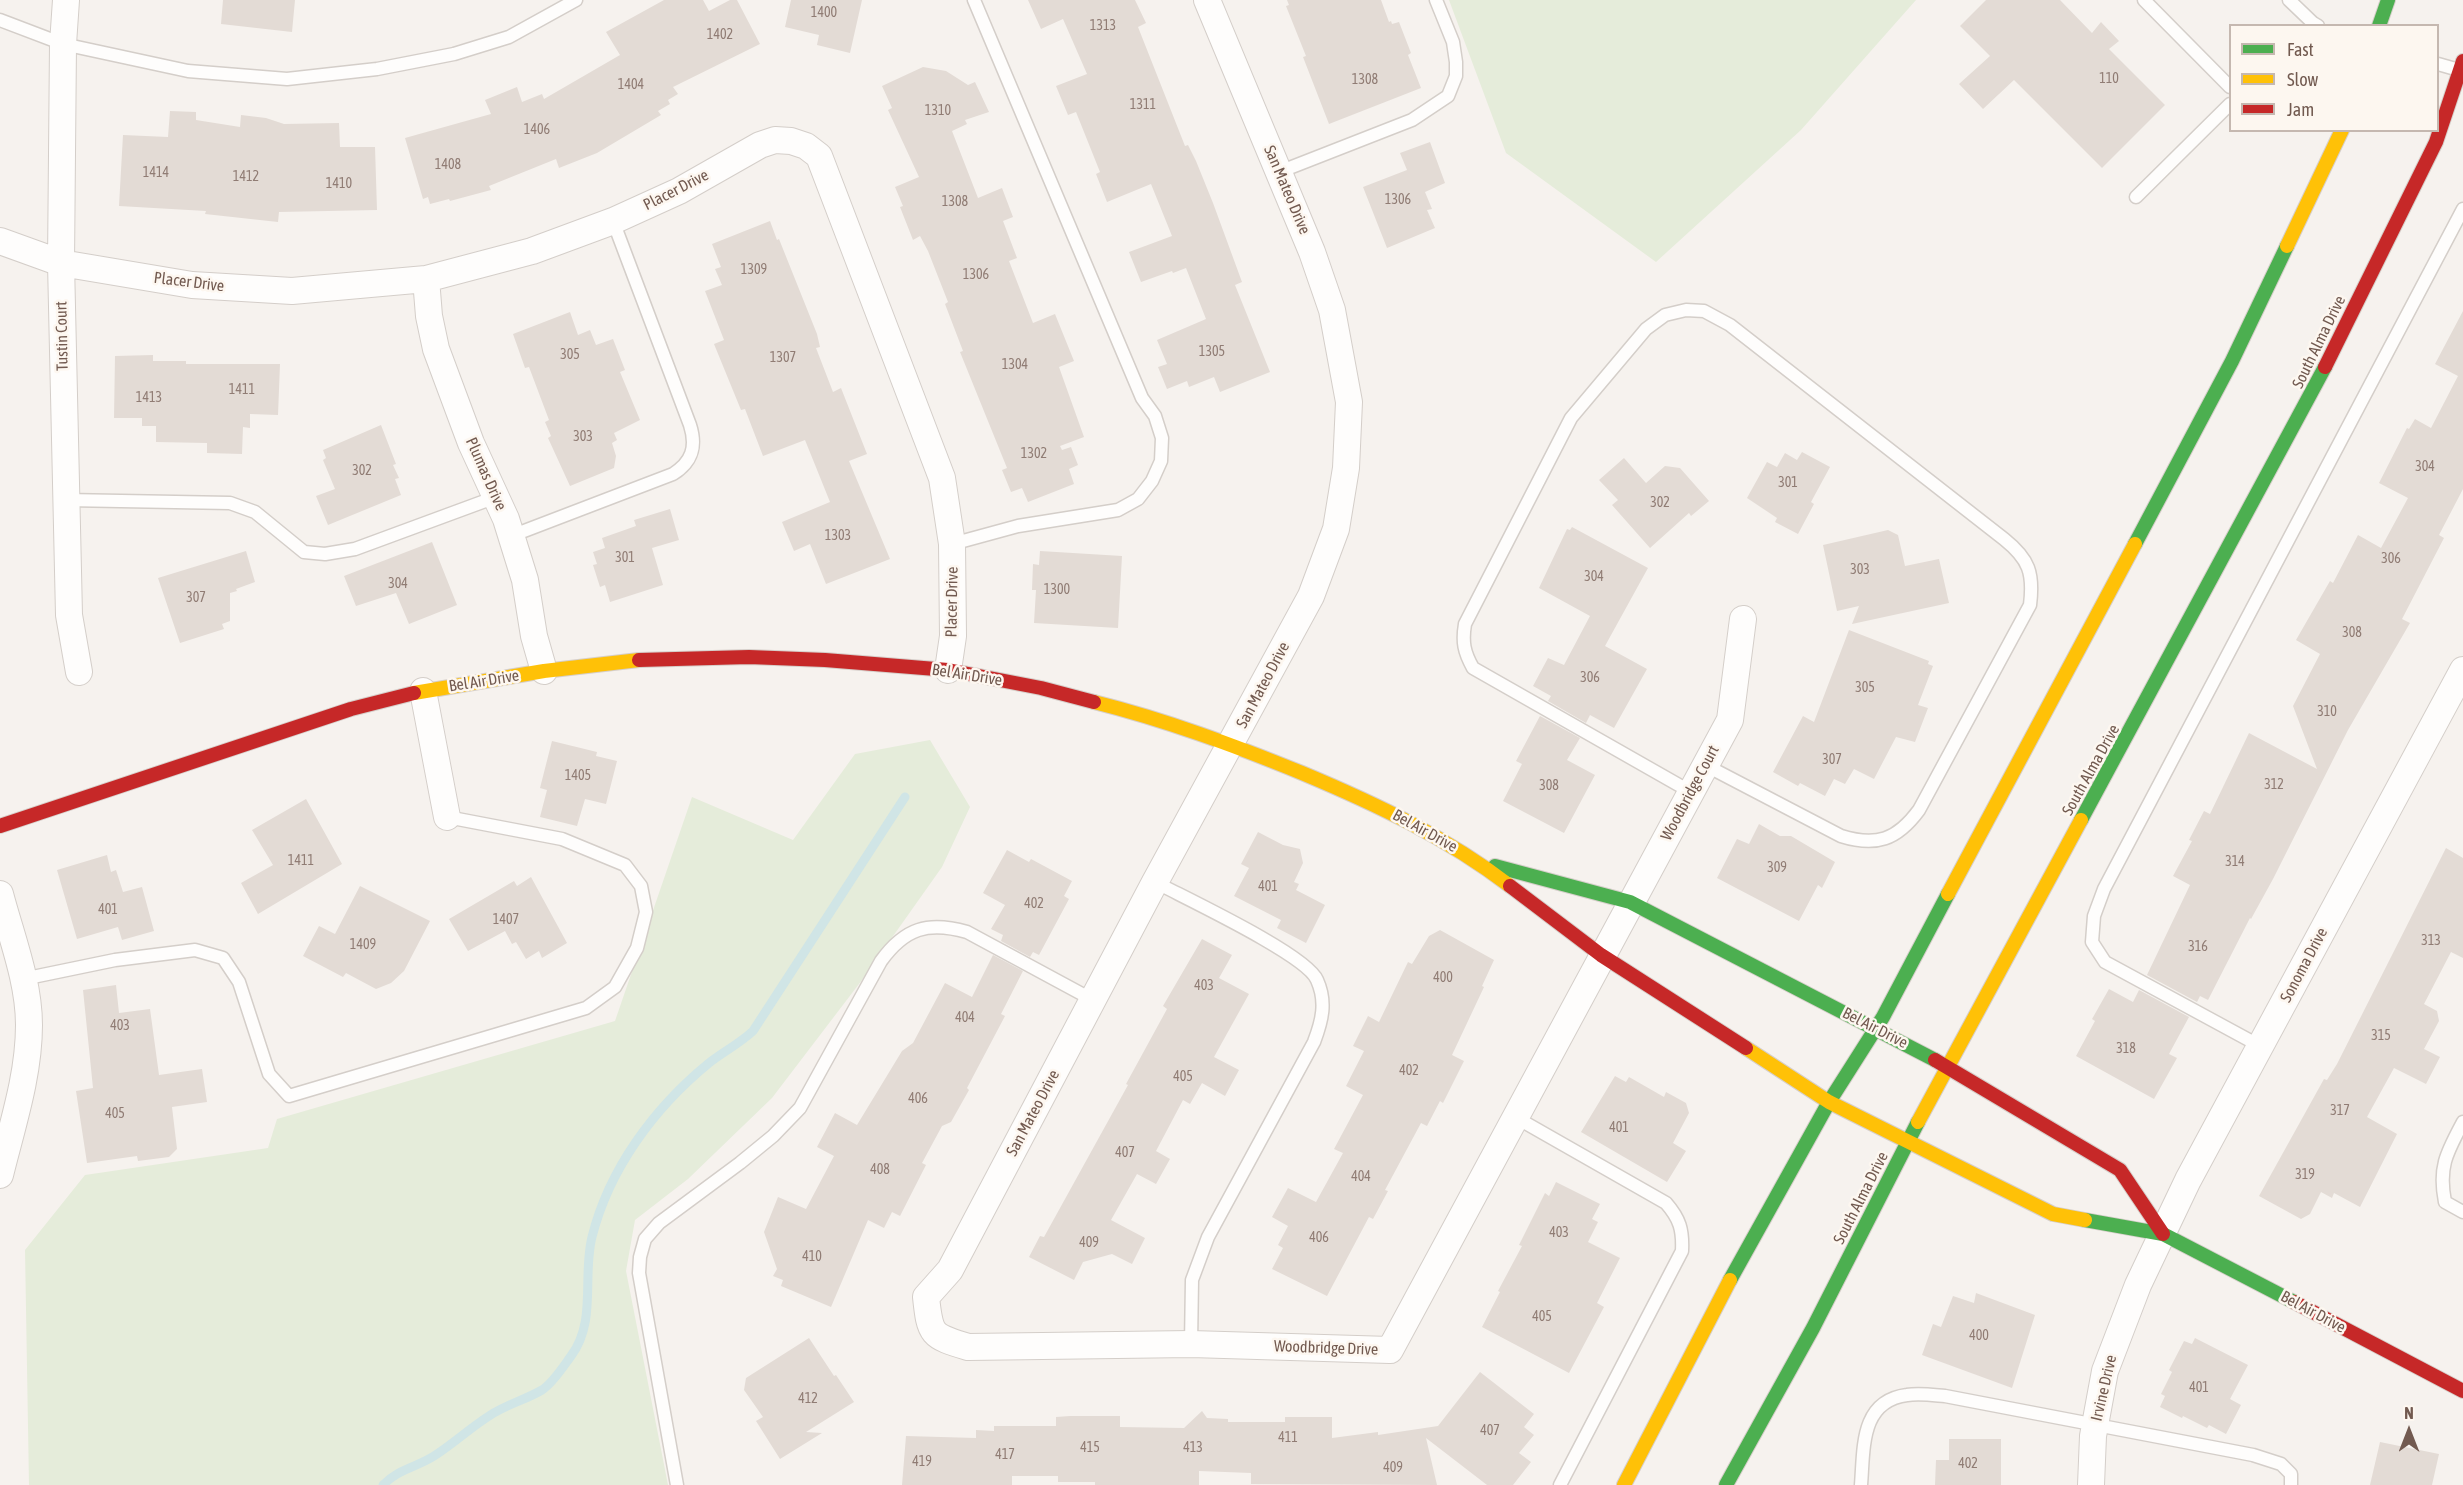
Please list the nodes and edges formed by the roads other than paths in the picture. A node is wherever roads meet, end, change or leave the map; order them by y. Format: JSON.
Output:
{"nodes":[{"id":1,"x":66,"y":0,"type":"edge"},
{"id":2,"x":576,"y":0,"type":"edge"},
{"id":3,"x":974,"y":0,"type":"edge"},
{"id":4,"x":1207,"y":0,"type":"edge"},
{"id":5,"x":1436,"y":0,"type":"edge"},
{"id":6,"x":2144,"y":0,"type":"edge"},
{"id":7,"x":2289,"y":0,"type":"edge"},
{"id":8,"x":2388,"y":0,"type":"edge"},
{"id":9,"x":0,"y":20,"type":"edge"},
{"id":10,"x":2313,"y":24,"type":"edge"},
{"id":11,"x":2380,"y":24,"type":"edge"},
{"id":12,"x":63,"y":44,"type":"junction"},
{"id":13,"x":2439,"y":64,"type":"edge"},
{"id":14,"x":2462,"y":67,"type":"edge"},
{"id":15,"x":2229,"y":86,"type":"edge"},
{"id":16,"x":2229,"y":105,"type":"edge"},
{"id":17,"x":2341,"y":132,"type":"edge"},
{"id":18,"x":1279,"y":172,"type":"junction"},
{"id":19,"x":2136,"y":196,"type":"dead end"},
{"id":20,"x":2463,"y":209,"type":"edge"},
{"id":21,"x":614,"y":221,"type":"junction"},
{"id":22,"x":0,"y":241,"type":"edge"},
{"id":23,"x":61,"y":263,"type":"junction"},
{"id":24,"x":426,"y":279,"type":"junction"},
{"id":25,"x":496,"y":497,"type":"junction"},
{"id":26,"x":66,"y":500,"type":"junction"},
{"id":27,"x":511,"y":537,"type":"junction"},
{"id":28,"x":952,"y":544,"type":"junction"},
{"id":29,"x":1743,"y":619,"type":"dead end"},
{"id":30,"x":948,"y":670,"type":"junction"},
{"id":31,"x":2463,"y":670,"type":"edge"},
{"id":32,"x":544,"y":671,"type":"junction"},
{"id":33,"x":80,"y":672,"type":"dead end"},
{"id":34,"x":423,"y":691,"type":"junction"},
{"id":35,"x":1232,"y":744,"type":"junction"},
{"id":36,"x":1705,"y":765,"type":"junction"},
{"id":37,"x":1691,"y":792,"type":"junction"},
{"id":38,"x":447,"y":817,"type":"joint"},
{"id":39,"x":0,"y":826,"type":"edge"},
{"id":40,"x":1479,"y":862,"type":"junction"},
{"id":41,"x":1155,"y":882,"type":"junction"},
{"id":42,"x":0,"y":894,"type":"edge"},
{"id":43,"x":1630,"y":902,"type":"junction"},
{"id":44,"x":1601,"y":955,"type":"junction"},
{"id":45,"x":23,"y":980,"type":"junction"},
{"id":46,"x":1093,"y":1000,"type":"junction"},
{"id":47,"x":1874,"y":1028,"type":"junction"},
{"id":48,"x":2260,"y":1046,"type":"junction"},
{"id":49,"x":1947,"y":1066,"type":"junction"},
{"id":50,"x":1829,"y":1102,"type":"junction"},
{"id":51,"x":1515,"y":1117,"type":"junction"},
{"id":52,"x":2463,"y":1122,"type":"edge"},
{"id":53,"x":1908,"y":1142,"type":"junction"},
{"id":54,"x":0,"y":1175,"type":"edge"},
{"id":55,"x":2463,"y":1212,"type":"edge"},
{"id":56,"x":2163,"y":1234,"type":"junction"},
{"id":57,"x":2149,"y":1262,"type":"joint"},
{"id":58,"x":929,"y":1325,"type":"joint"},
{"id":59,"x":1191,"y":1344,"type":"junction"},
{"id":60,"x":2463,"y":1391,"type":"edge"},
{"id":61,"x":2095,"y":1423,"type":"junction"},
{"id":62,"x":677,"y":1485,"type":"edge"},
{"id":63,"x":1560,"y":1485,"type":"edge"},
{"id":64,"x":1624,"y":1485,"type":"edge"},
{"id":65,"x":1726,"y":1485,"type":"edge"},
{"id":66,"x":1861,"y":1485,"type":"edge"},
{"id":67,"x":2091,"y":1485,"type":"edge"},
{"id":68,"x":2290,"y":1485,"type":"edge"}],
"edges":[{"from":1,"to":12,"type":"street","name":"Tustin Court"},
{"from":2,"to":12,"type":"lane"},
{"from":3,"to":28,"type":"lane"},
{"from":4,"to":18,"type":"street","name":"San Mateo Drive"},
{"from":5,"to":18,"type":"lane"},
{"from":6,"to":15,"type":"lane"},
{"from":7,"to":10,"type":"lane"},
{"from":8,"to":11,"type":"street"},
{"from":9,"to":12,"type":"lane"},
{"from":12,"to":23,"type":"street","name":"Tustin Court"},
{"from":13,"to":14,"type":"lane"},
{"from":14,"to":49,"type":"street","name":"South Alma Drive"},
{"from":16,"to":19,"type":"lane"},
{"from":17,"to":47,"type":"street"},
{"from":18,"to":35,"type":"street","name":"San Mateo Drive"},
{"from":20,"to":48,"type":"lane"},
{"from":21,"to":24,"type":"street","name":"Placer Drive"},
{"from":21,"to":27,"type":"lane"},
{"from":21,"to":28,"type":"street","name":"Placer Drive"},
{"from":22,"to":23,"type":"street","name":"Placer Drive"},
{"from":23,"to":24,"type":"street","name":"Placer Drive"},
{"from":23,"to":26,"type":"street","name":"Tustin Court"},
{"from":24,"to":25,"type":"street","name":"Plumas Drive"},
{"from":25,"to":26,"type":"lane"},
{"from":25,"to":27,"type":"street","name":"Plumas Drive"},
{"from":26,"to":33,"type":"street","name":"Tustin Court"},
{"from":27,"to":32,"type":"street","name":"Plumas Drive"},
{"from":28,"to":30,"type":"street","name":"Placer Drive"},
{"from":29,"to":36,"type":"street","name":"Woodbridge Court"},
{"from":30,"to":32,"type":"street","name":"Bel Air Drive"},
{"from":30,"to":35,"type":"street","name":"Bel Air Drive"},
{"from":31,"to":48,"type":"street","name":"Sonoma Drive"},
{"from":32,"to":34,"type":"street","name":"Bel Air Drive"},
{"from":34,"to":38,"type":"street"},
{"from":34,"to":39,"type":"street","name":"Bel Air Drive"},
{"from":35,"to":40,"type":"street","name":"Bel Air Drive"},
{"from":35,"to":41,"type":"street","name":"San Mateo Drive"},
{"from":36,"to":37,"type":"street","name":"Woodbridge Court"},
{"from":36,"to":37,"type":"lane"},
{"from":37,"to":43,"type":"street","name":"Woodbridge Court"},
{"from":38,"to":45,"type":"lane"},
{"from":40,"to":43,"type":"street","name":"Bel Air Drive"},
{"from":40,"to":44,"type":"street","name":"Bel Air Drive"},
{"from":41,"to":46,"type":"street","name":"San Mateo Drive"},
{"from":41,"to":59,"type":"lane"},
{"from":42,"to":45,"type":"street"},
{"from":43,"to":44,"type":"street","name":"Woodbridge Court"},
{"from":43,"to":47,"type":"street","name":"Bel Air Drive"},
{"from":44,"to":50,"type":"street","name":"Bel Air Drive"},
{"from":44,"to":51,"type":"street","name":"Woodbridge Drive"},
{"from":45,"to":54,"type":"street"},
{"from":46,"to":58,"type":"street","name":"San Mateo Drive"},
{"from":46,"to":62,"type":"lane"},
{"from":47,"to":49,"type":"street","name":"Bel Air Drive"},
{"from":47,"to":50,"type":"street"},
{"from":48,"to":56,"type":"street","name":"Sonoma Drive"},
{"from":49,"to":53,"type":"street","name":"South Alma Drive"},
{"from":49,"to":56,"type":"street","name":"Bel Air Drive"},
{"from":50,"to":53,"type":"street","name":"Bel Air Drive"},
{"from":50,"to":64,"type":"street"},
{"from":51,"to":59,"type":"street","name":"Woodbridge Drive"},
{"from":51,"to":63,"type":"lane"},
{"from":52,"to":55,"type":"lane"},
{"from":53,"to":56,"type":"street","name":"Bel Air Drive"},
{"from":53,"to":65,"type":"street","name":"South Alma Drive"},
{"from":56,"to":57,"type":"street","name":"Sonoma Drive"},
{"from":56,"to":60,"type":"street","name":"Bel Air Drive"},
{"from":57,"to":61,"type":"street","name":"Irvine Drive"},
{"from":58,"to":59,"type":"street","name":"Woodbridge Drive"},
{"from":61,"to":66,"type":"lane"},
{"from":61,"to":67,"type":"street","name":"Irvine Drive"},
{"from":61,"to":68,"type":"lane"}]}
